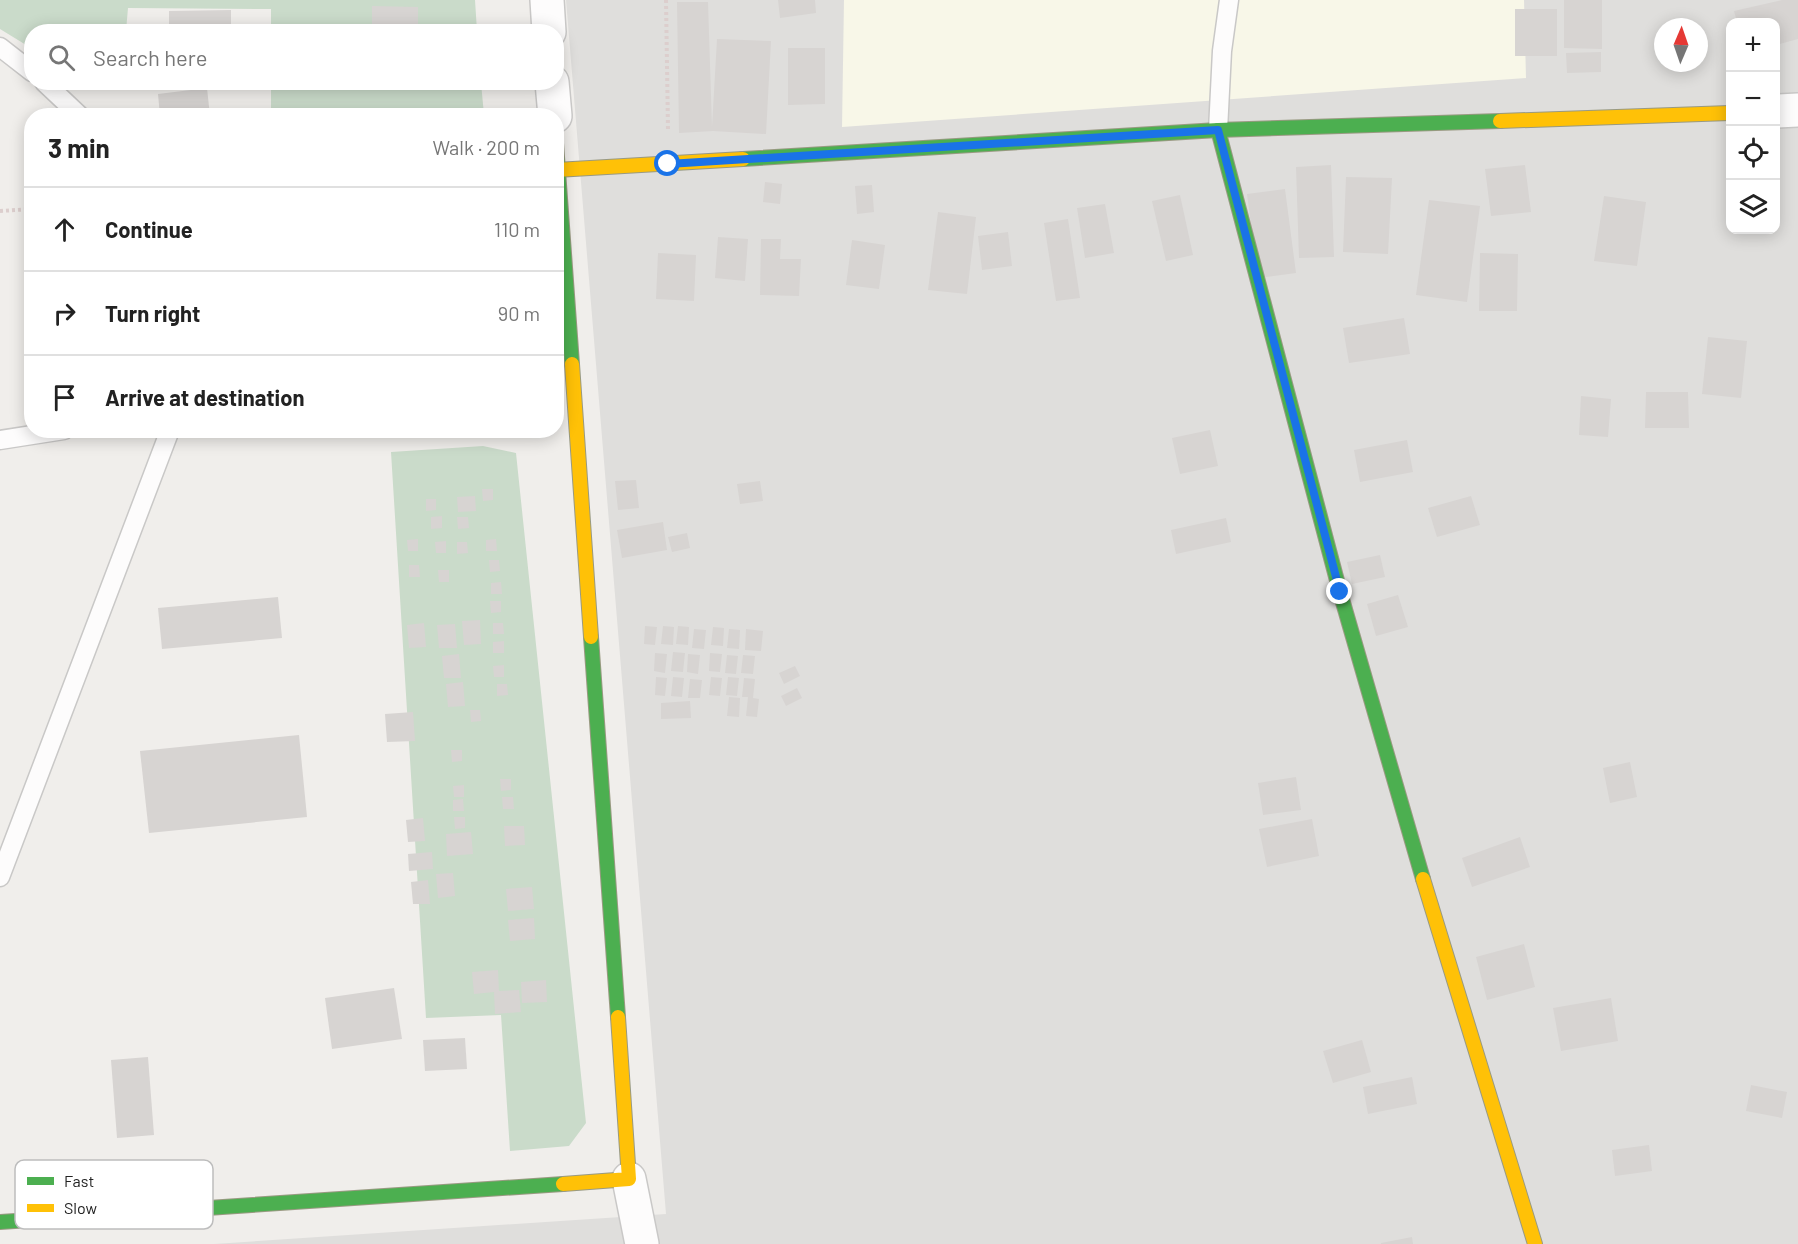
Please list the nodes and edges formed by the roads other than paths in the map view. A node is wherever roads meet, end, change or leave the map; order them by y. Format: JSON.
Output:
{"nodes":[{"id":1,"x":547,"y":0,"type":"edge"},
{"id":2,"x":1229,"y":0,"type":"edge"},
{"id":3,"x":548,"y":24,"type":"edge"},
{"id":4,"x":0,"y":47,"type":"edge"},
{"id":5,"x":24,"y":66,"type":"edge"},
{"id":6,"x":52,"y":90,"type":"edge"},
{"id":7,"x":553,"y":90,"type":"edge"},
{"id":8,"x":72,"y":108,"type":"edge"},
{"id":9,"x":554,"y":108,"type":"edge"},
{"id":10,"x":1798,"y":110,"type":"edge"},
{"id":11,"x":1780,"y":111,"type":"edge"},
{"id":12,"x":1726,"y":112,"type":"edge"},
{"id":13,"x":1218,"y":130,"type":"junction"},
{"id":14,"x":564,"y":170,"type":"edge"},
{"id":15,"x":564,"y":268,"type":"edge"},
{"id":16,"x":24,"y":436,"type":"edge"},
{"id":17,"x":167,"y":438,"type":"edge"},
{"id":18,"x":0,"y":440,"type":"edge"},
{"id":19,"x":0,"y":877,"type":"edge"},
{"id":20,"x":629,"y":1179,"type":"junction"},
{"id":21,"x":213,"y":1207,"type":"edge"},
{"id":22,"x":15,"y":1221,"type":"edge"},
{"id":23,"x":0,"y":1222,"type":"edge"},
{"id":24,"x":642,"y":1244,"type":"edge"},
{"id":25,"x":1535,"y":1244,"type":"edge"}],
"edges":[{"from":1,"to":3,"type":"street"},
{"from":2,"to":13,"type":"lane"},
{"from":4,"to":5,"type":"lane"},
{"from":6,"to":8,"type":"lane"},
{"from":7,"to":9,"type":"street"},
{"from":10,"to":11,"type":"street"},
{"from":12,"to":13,"type":"street"},
{"from":13,"to":14,"type":"street"},
{"from":13,"to":25,"type":"street"},
{"from":15,"to":20,"type":"street"},
{"from":16,"to":18,"type":"lane"},
{"from":17,"to":19,"type":"lane"},
{"from":20,"to":21,"type":"street"},
{"from":20,"to":24,"type":"street"},
{"from":22,"to":23,"type":"street"}]}
